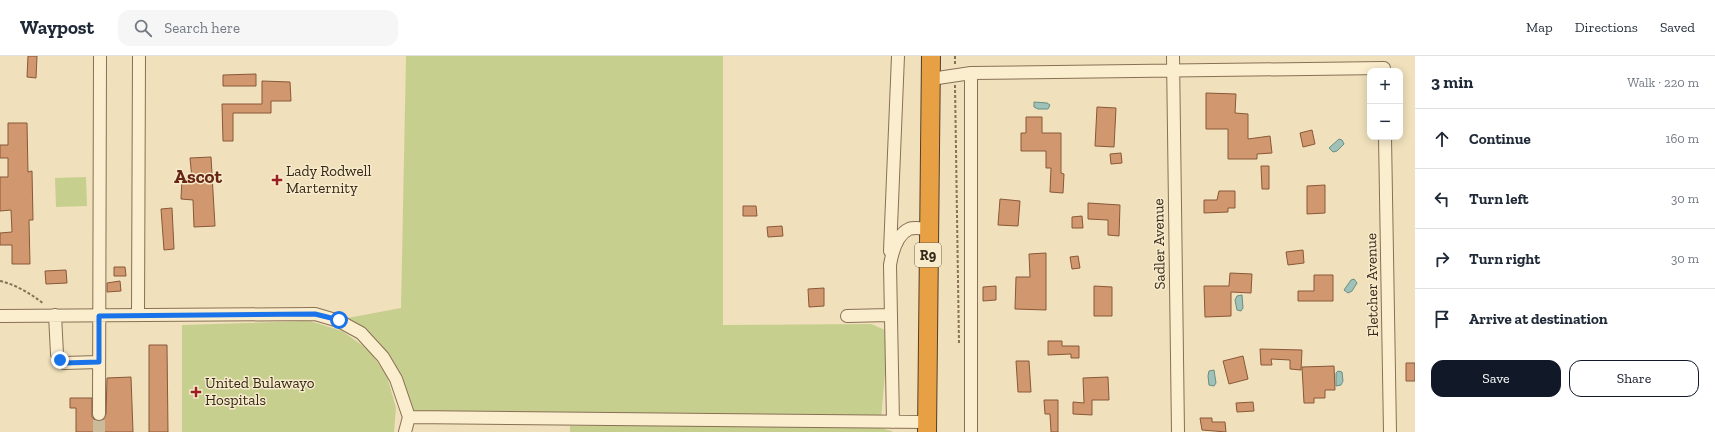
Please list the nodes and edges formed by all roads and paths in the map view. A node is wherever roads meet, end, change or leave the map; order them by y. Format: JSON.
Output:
{"nodes":[{"id":1,"x":100,"y":56,"type":"edge"},
{"id":2,"x":139,"y":56,"type":"edge"},
{"id":3,"x":898,"y":56,"type":"edge"},
{"id":4,"x":931,"y":56,"type":"edge"},
{"id":5,"x":955,"y":56,"type":"edge"},
{"id":6,"x":1173,"y":56,"type":"edge"},
{"id":7,"x":1384,"y":65,"type":"edge"},
{"id":8,"x":1173,"y":70,"type":"junction"},
{"id":9,"x":971,"y":74,"type":"junction"},
{"id":10,"x":955,"y":76,"type":"junction"},
{"id":11,"x":931,"y":79,"type":"junction"},
{"id":12,"x":1385,"y":140,"type":"edge"},
{"id":13,"x":928,"y":228,"type":"junction"},
{"id":14,"x":890,"y":265,"type":"junction"},
{"id":15,"x":0,"y":281,"type":"edge"},
{"id":16,"x":55,"y":315,"type":"junction"},
{"id":17,"x":138,"y":315,"type":"junction"},
{"id":18,"x":890,"y":315,"type":"junction"},
{"id":19,"x":0,"y":316,"type":"edge"},
{"id":20,"x":99,"y":316,"type":"junction"},
{"id":21,"x":847,"y":316,"type":"dead end"},
{"id":22,"x":959,"y":345,"type":"dead end"},
{"id":23,"x":99,"y":362,"type":"junction"},
{"id":24,"x":99,"y":414,"type":"tunnel mouth"},
{"id":25,"x":409,"y":418,"type":"junction"},
{"id":26,"x":893,"y":422,"type":"junction"},
{"id":27,"x":927,"y":427,"type":"edge"},
{"id":28,"x":405,"y":432,"type":"edge"},
{"id":29,"x":971,"y":432,"type":"edge"},
{"id":30,"x":1178,"y":432,"type":"edge"},
{"id":31,"x":1390,"y":432,"type":"edge"}],
"edges":[{"from":1,"to":20,"type":"street"},
{"from":2,"to":17,"type":"street"},
{"from":3,"to":14,"type":"street"},
{"from":4,"to":11,"type":"highway","number":"R9"},
{"from":5,"to":10,"type":"path"},
{"from":6,"to":8,"type":"street","name":"Sadler Avenue"},
{"from":7,"to":8,"type":"street"},
{"from":8,"to":9,"type":"street"},
{"from":8,"to":30,"type":"street","name":"Sadler Avenue"},
{"from":9,"to":10,"type":"street"},
{"from":9,"to":29,"type":"street"},
{"from":10,"to":11,"type":"street"},
{"from":10,"to":22,"type":"path"},
{"from":11,"to":13,"type":"highway","number":"R9"},
{"from":12,"to":31,"type":"street","name":"Fletcher Avenue"},
{"from":13,"to":14,"type":"street"},
{"from":13,"to":27,"type":"highway","number":"R9"},
{"from":14,"to":18,"type":"street"},
{"from":15,"to":16,"type":"path"},
{"from":16,"to":19,"type":"street"},
{"from":16,"to":20,"type":"street"},
{"from":16,"to":23,"type":"street"},
{"from":17,"to":20,"type":"street"},
{"from":17,"to":25,"type":"street"},
{"from":18,"to":21,"type":"street"},
{"from":18,"to":26,"type":"street"},
{"from":20,"to":23,"type":"street"},
{"from":23,"to":24,"type":"street"},
{"from":25,"to":26,"type":"street"},
{"from":25,"to":28,"type":"street"},
{"from":26,"to":27,"type":"street"}]}
